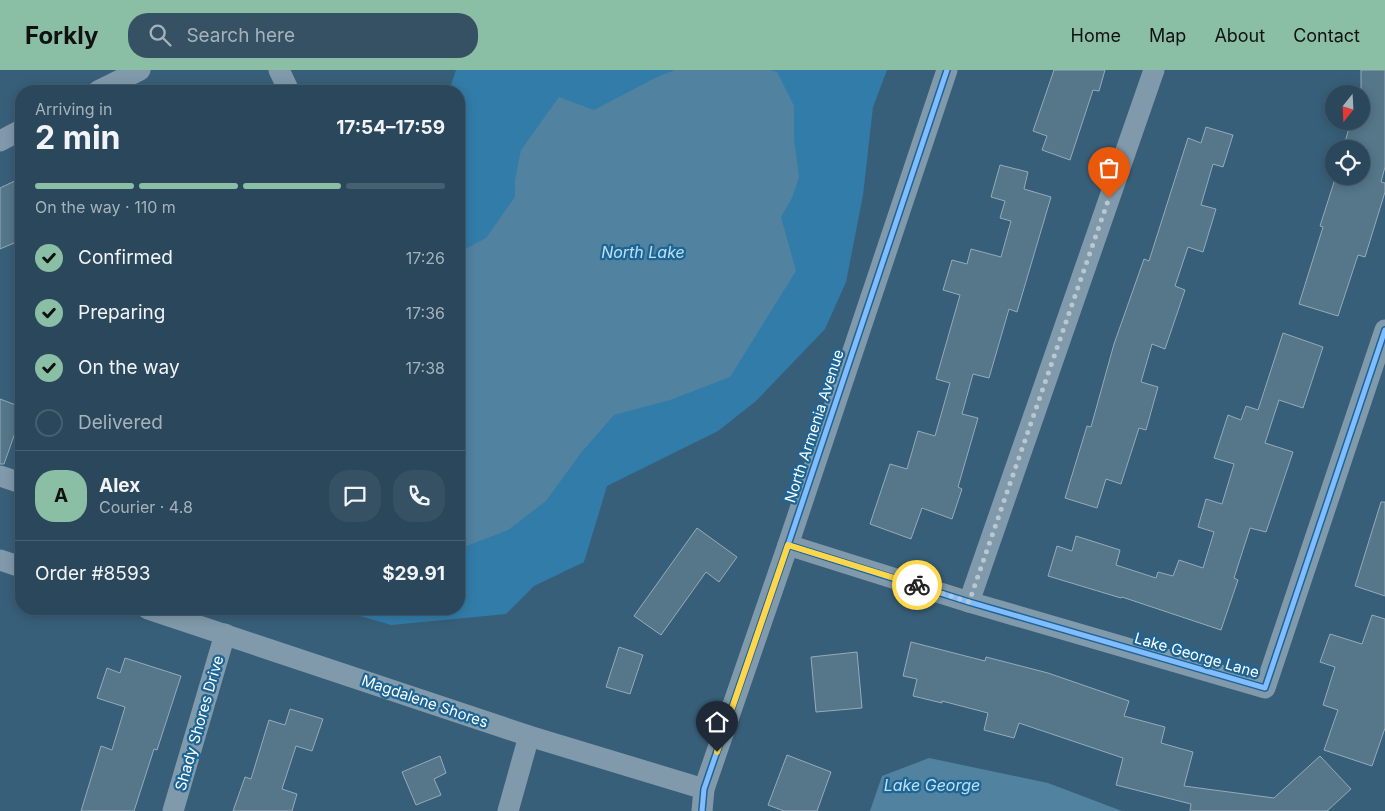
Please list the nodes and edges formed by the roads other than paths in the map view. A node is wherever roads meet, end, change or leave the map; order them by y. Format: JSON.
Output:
{"nodes":[{"id":1,"x":140,"y":70,"type":"edge"},
{"id":2,"x":280,"y":70,"type":"edge"},
{"id":3,"x":946,"y":70,"type":"edge"},
{"id":4,"x":1154,"y":70,"type":"edge"},
{"id":5,"x":110,"y":85,"type":"edge"},
{"id":6,"x":286,"y":85,"type":"edge"},
{"id":7,"x":15,"y":133,"type":"edge"},
{"id":8,"x":0,"y":141,"type":"edge"},
{"id":9,"x":1385,"y":330,"type":"edge"},
{"id":10,"x":0,"y":476,"type":"edge"},
{"id":11,"x":15,"y":481,"type":"edge"},
{"id":12,"x":788,"y":545,"type":"junction"},
{"id":13,"x":0,"y":560,"type":"edge"},
{"id":14,"x":15,"y":565,"type":"edge"},
{"id":15,"x":969,"y":602,"type":"junction"},
{"id":16,"x":166,"y":615,"type":"edge"},
{"id":17,"x":225,"y":634,"type":"junction"},
{"id":18,"x":529,"y":736,"type":"junction"},
{"id":19,"x":704,"y":789,"type":"junction"},
{"id":20,"x":173,"y":811,"type":"edge"},
{"id":21,"x":508,"y":811,"type":"edge"},
{"id":22,"x":702,"y":811,"type":"edge"}],
"edges":[{"from":1,"to":5,"type":"street"},
{"from":2,"to":6,"type":"street"},
{"from":3,"to":12,"type":"street","name":"North Armenia Avenue"},
{"from":4,"to":15,"type":"street"},
{"from":7,"to":8,"type":"street"},
{"from":9,"to":15,"type":"street","name":"Lake George Lane"},
{"from":10,"to":11,"type":"street"},
{"from":12,"to":15,"type":"street","name":"Lake George Lane"},
{"from":12,"to":19,"type":"street","name":"North Armenia Avenue"},
{"from":13,"to":14,"type":"street"},
{"from":16,"to":17,"type":"street","name":"Magdalene Shores"},
{"from":17,"to":18,"type":"street","name":"Magdalene Shores"},
{"from":17,"to":20,"type":"street","name":"Shady Shores Drive"},
{"from":18,"to":19,"type":"street","name":"Magdalene Shores"},
{"from":18,"to":21,"type":"street"},
{"from":19,"to":22,"type":"street","name":"North Armenia Avenue"}]}
